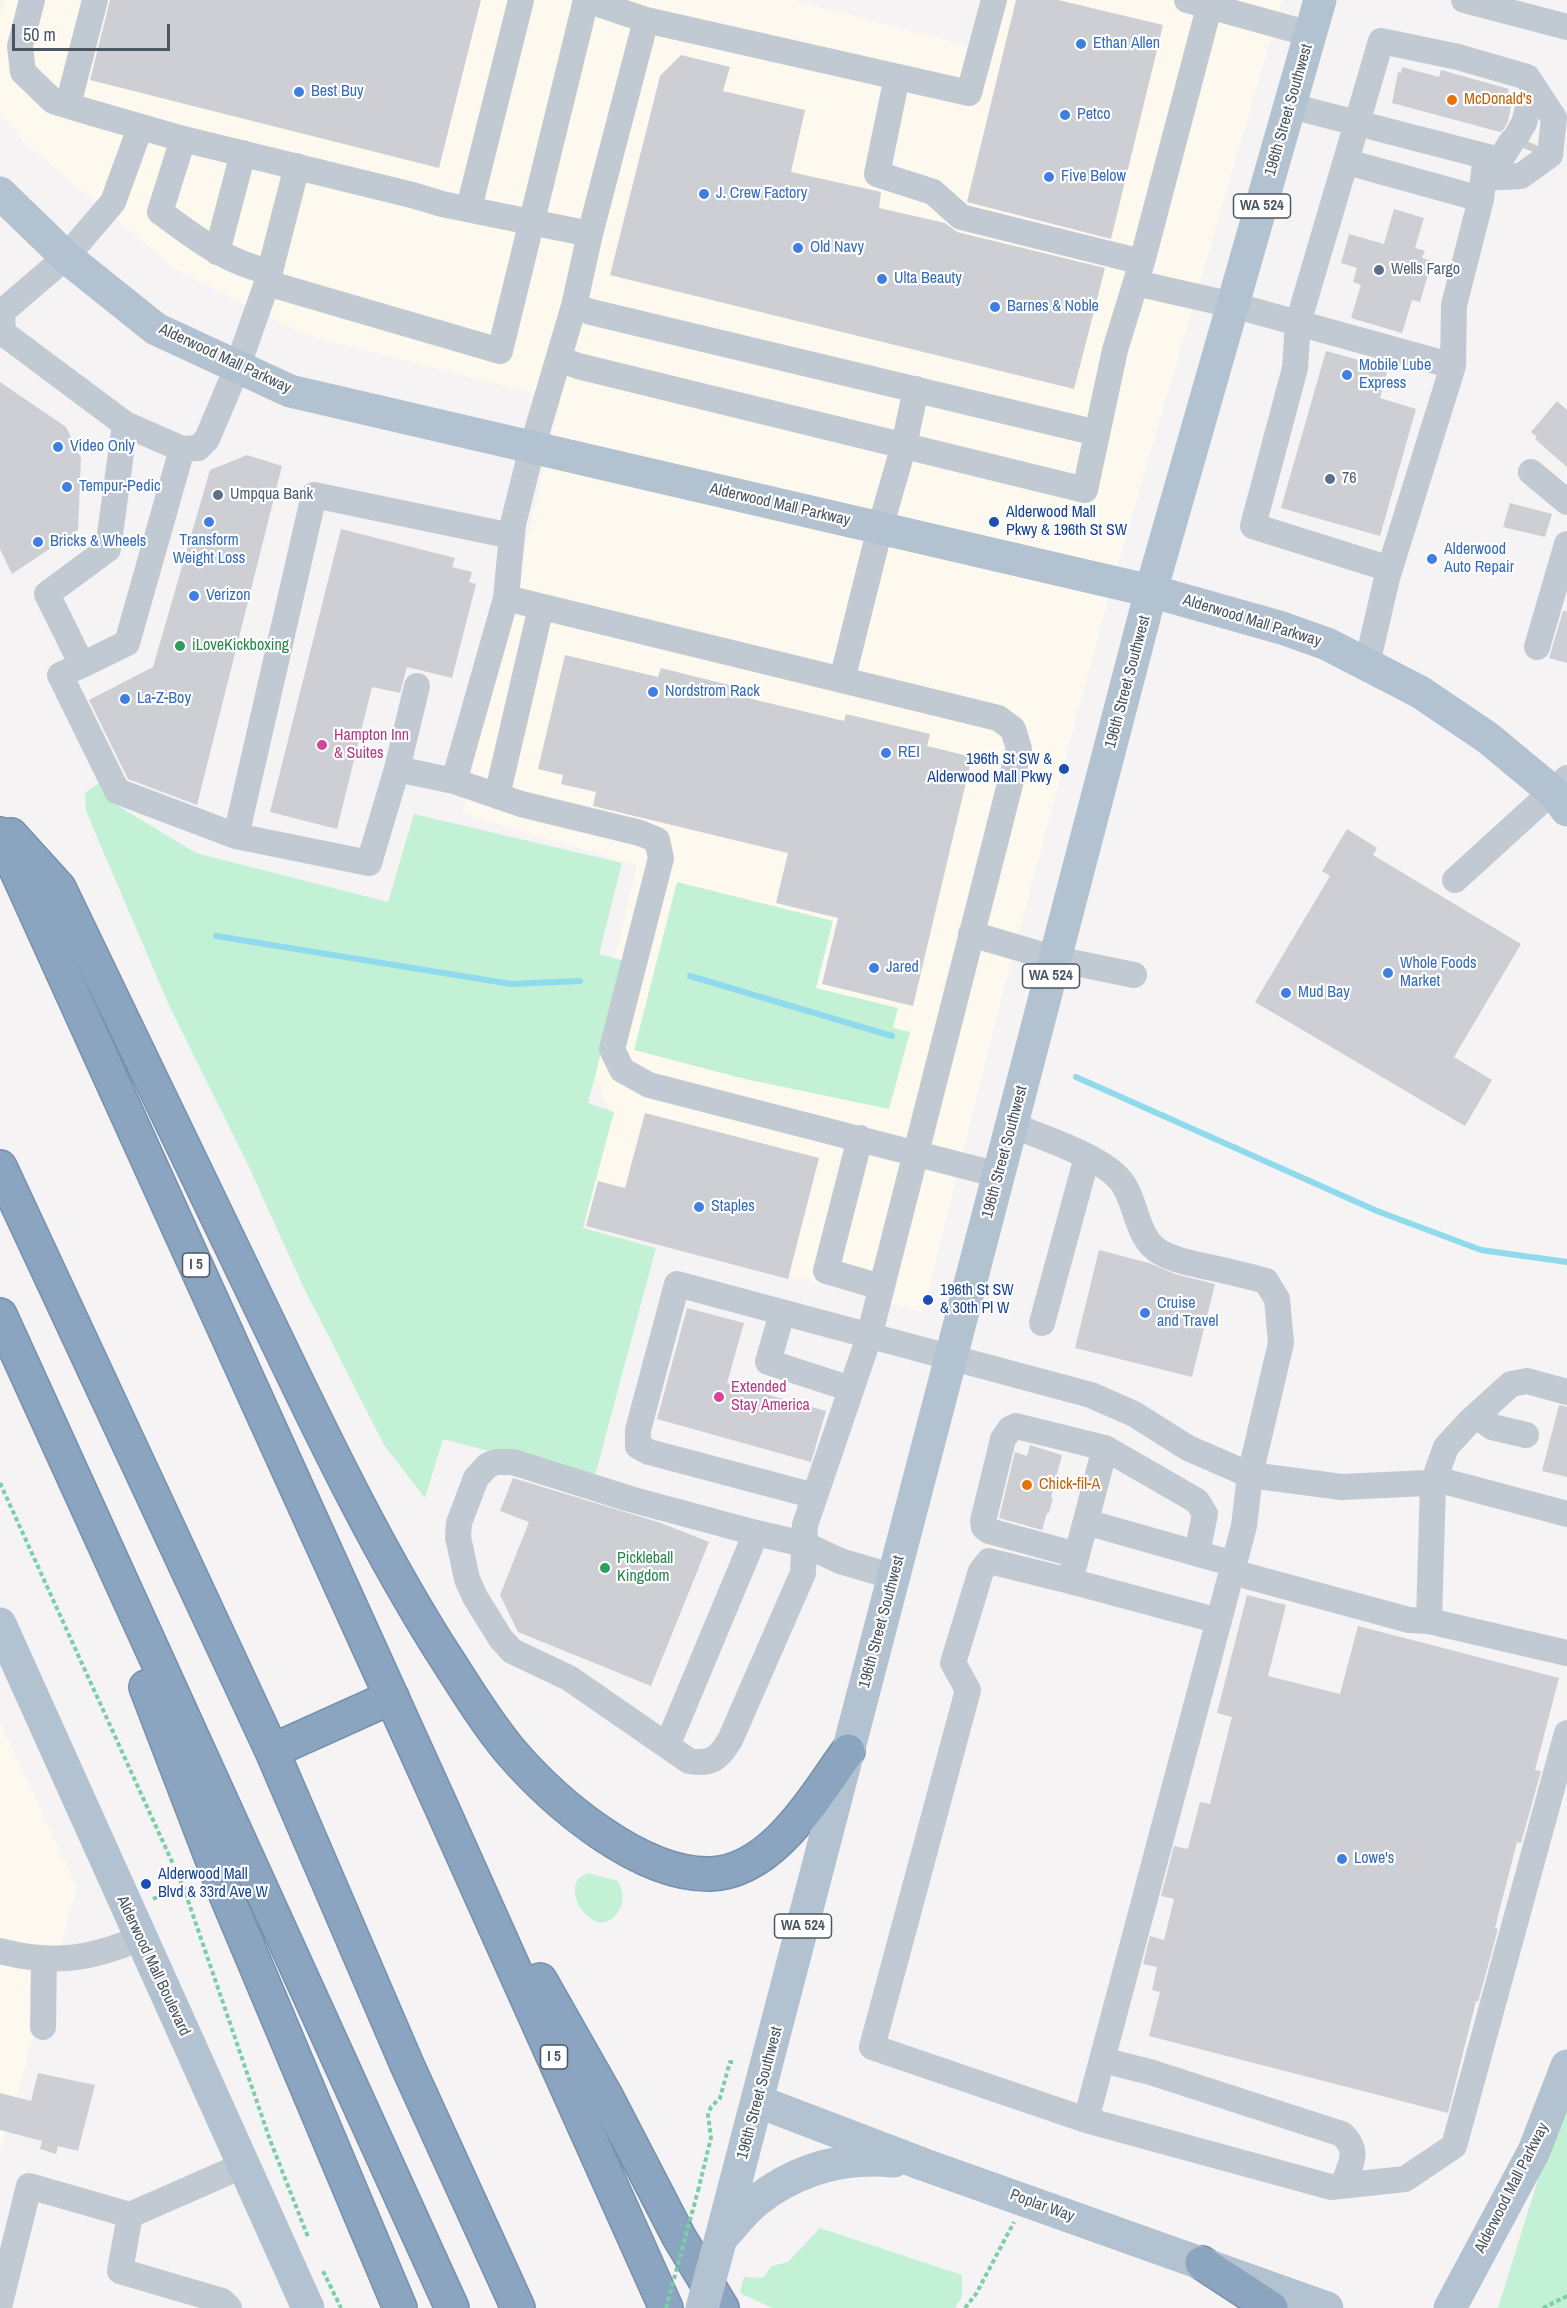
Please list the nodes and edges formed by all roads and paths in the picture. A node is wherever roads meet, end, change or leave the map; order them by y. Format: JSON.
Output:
{"nodes":[{"id":1,"x":32,"y":0,"type":"edge"},
{"id":2,"x":94,"y":0,"type":"edge"},
{"id":3,"x":521,"y":0,"type":"edge"},
{"id":4,"x":585,"y":0,"type":"edge"},
{"id":5,"x":994,"y":0,"type":"edge"},
{"id":6,"x":1320,"y":0,"type":"edge"},
{"id":7,"x":1464,"y":0,"type":"edge"},
{"id":8,"x":1203,"y":2,"type":"edge"},
{"id":9,"x":646,"y":20,"type":"junction"},
{"id":10,"x":1567,"y":27,"type":"edge"},
{"id":11,"x":1310,"y":34,"type":"junction"},
{"id":12,"x":1398,"y":45,"type":"junction"},
{"id":13,"x":897,"y":77,"type":"junction"},
{"id":14,"x":68,"y":105,"type":"junction"},
{"id":15,"x":1291,"y":106,"type":"junction"},
{"id":16,"x":1357,"y":123,"type":"junction"},
{"id":17,"x":140,"y":128,"type":"junction"},
{"id":18,"x":183,"y":139,"type":"junction"},
{"id":19,"x":243,"y":153,"type":"junction"},
{"id":20,"x":1506,"y":158,"type":"junction"},
{"id":21,"x":1347,"y":162,"type":"junction"},
{"id":22,"x":297,"y":166,"type":"junction"},
{"id":23,"x":0,"y":192,"type":"edge"},
{"id":24,"x":469,"y":208,"type":"junction"},
{"id":25,"x":529,"y":223,"type":"junction"},
{"id":26,"x":590,"y":234,"type":"junction"},
{"id":27,"x":217,"y":252,"type":"junction"},
{"id":28,"x":66,"y":257,"type":"junction"},
{"id":29,"x":1139,"y":272,"type":"junction"},
{"id":30,"x":269,"y":278,"type":"junction"},
{"id":31,"x":1233,"y":305,"type":"junction"},
{"id":32,"x":574,"y":306,"type":"junction"},
{"id":33,"x":1,"y":311,"type":"edge"},
{"id":34,"x":1298,"y":323,"type":"junction"},
{"id":35,"x":559,"y":360,"type":"junction"},
{"id":36,"x":1453,"y":366,"type":"junction"},
{"id":37,"x":237,"y":368,"type":"junction"},
{"id":38,"x":916,"y":389,"type":"junction"},
{"id":39,"x":125,"y":424,"type":"junction"},
{"id":40,"x":1097,"y":433,"type":"junction"},
{"id":41,"x":904,"y":445,"type":"junction"},
{"id":42,"x":532,"y":448,"type":"junction"},
{"id":43,"x":182,"y":449,"type":"junction"},
{"id":44,"x":1531,"y":472,"type":"dead end"},
{"id":45,"x":1567,"y":502,"type":"edge"},
{"id":46,"x":880,"y":528,"type":"junction"},
{"id":47,"x":512,"y":536,"type":"junction"},
{"id":48,"x":1567,"y":544,"type":"edge"},
{"id":49,"x":1390,"y":569,"type":"junction"},
{"id":50,"x":1151,"y":591,"type":"junction"},
{"id":51,"x":506,"y":598,"type":"junction"},
{"id":52,"x":541,"y":607,"type":"junction"},
{"id":53,"x":1537,"y":647,"type":"dead end"},
{"id":54,"x":1367,"y":664,"type":"junction"},
{"id":55,"x":82,"y":665,"type":"junction"},
{"id":56,"x":842,"y":680,"type":"junction"},
{"id":57,"x":417,"y":687,"type":"dead end"},
{"id":58,"x":398,"y":769,"type":"junction"},
{"id":59,"x":454,"y":781,"type":"junction"},
{"id":60,"x":1562,"y":793,"type":"edge"},
{"id":61,"x":497,"y":796,"type":"junction"},
{"id":62,"x":0,"y":823,"type":"edge"},
{"id":63,"x":0,"y":834,"type":"edge"},
{"id":64,"x":236,"y":836,"type":"junction"},
{"id":65,"x":1455,"y":880,"type":"dead end"},
{"id":66,"x":971,"y":934,"type":"junction"},
{"id":67,"x":1056,"y":959,"type":"junction"},
{"id":68,"x":1134,"y":975,"type":"dead end"},
{"id":69,"x":1012,"y":1125,"type":"junction"},
{"id":70,"x":860,"y":1138,"type":"junction"},
{"id":71,"x":915,"y":1152,"type":"junction"},
{"id":72,"x":1087,"y":1157,"type":"junction"},
{"id":73,"x":0,"y":1167,"type":"edge"},
{"id":74,"x":999,"y":1175,"type":"junction"},
{"id":75,"x":881,"y":1287,"type":"junction"},
{"id":76,"x":782,"y":1313,"type":"junction"},
{"id":77,"x":0,"y":1315,"type":"edge"},
{"id":78,"x":1042,"y":1323,"type":"dead end"},
{"id":79,"x":869,"y":1337,"type":"junction"},
{"id":80,"x":952,"y":1356,"type":"junction"},
{"id":81,"x":24,"y":1372,"type":"junction"},
{"id":82,"x":851,"y":1389,"type":"junction"},
{"id":83,"x":1567,"y":1392,"type":"edge"},
{"id":84,"x":1477,"y":1416,"type":"junction"},
{"id":85,"x":1526,"y":1435,"type":"dead end"},
{"id":86,"x":1105,"y":1448,"type":"junction"},
{"id":87,"x":1250,"y":1475,"type":"junction"},
{"id":88,"x":0,"y":1483,"type":"edge"},
{"id":89,"x":1433,"y":1483,"type":"junction"},
{"id":90,"x":815,"y":1496,"type":"junction"},
{"id":91,"x":1567,"y":1514,"type":"edge"},
{"id":92,"x":1086,"y":1522,"type":"junction"},
{"id":93,"x":756,"y":1533,"type":"junction"},
{"id":94,"x":804,"y":1544,"type":"junction"},
{"id":95,"x":1197,"y":1553,"type":"junction"},
{"id":96,"x":1077,"y":1555,"type":"junction"},
{"id":97,"x":1233,"y":1568,"type":"junction"},
{"id":98,"x":894,"y":1577,"type":"junction"},
{"id":99,"x":1070,"y":1581,"type":"junction"},
{"id":100,"x":1219,"y":1621,"type":"junction"},
{"id":101,"x":1429,"y":1621,"type":"junction"},
{"id":102,"x":0,"y":1624,"type":"edge"},
{"id":103,"x":1567,"y":1653,"type":"edge"},
{"id":104,"x":392,"y":1697,"type":"junction"},
{"id":105,"x":1567,"y":1733,"type":"edge"},
{"id":106,"x":667,"y":1746,"type":"junction"},
{"id":107,"x":272,"y":1751,"type":"junction"},
{"id":108,"x":848,"y":1751,"type":"junction"},
{"id":109,"x":441,"y":1806,"type":"junction"},
{"id":110,"x":183,"y":1886,"type":"junction"},
{"id":111,"x":147,"y":1903,"type":"dead end"},
{"id":112,"x":141,"y":1938,"type":"junction"},
{"id":113,"x":0,"y":1952,"type":"edge"},
{"id":114,"x":44,"y":1958,"type":"junction"},
{"id":115,"x":43,"y":2027,"type":"dead end"},
{"id":116,"x":1102,"y":2060,"type":"junction"},
{"id":117,"x":733,"y":2062,"type":"dead end"},
{"id":118,"x":1567,"y":2066,"type":"edge"},
{"id":119,"x":758,"y":2101,"type":"junction"},
{"id":120,"x":1086,"y":2120,"type":"junction"},
{"id":121,"x":244,"y":2165,"type":"junction"},
{"id":122,"x":925,"y":2165,"type":"junction"},
{"id":123,"x":1343,"y":2186,"type":"junction"},
{"id":124,"x":1026,"y":2200,"type":"junction"},
{"id":125,"x":130,"y":2215,"type":"junction"},
{"id":126,"x":721,"y":2238,"type":"junction"},
{"id":127,"x":311,"y":2245,"type":"dead end"},
{"id":128,"x":1202,"y":2263,"type":"junction"},
{"id":129,"x":321,"y":2266,"type":"dead end"},
{"id":130,"x":1567,"y":2296,"type":"edge"},
{"id":131,"x":0,"y":2302,"type":"edge"},
{"id":132,"x":229,"y":2308,"type":"edge"},
{"id":133,"x":308,"y":2308,"type":"edge"},
{"id":134,"x":341,"y":2308,"type":"edge"},
{"id":135,"x":400,"y":2308,"type":"edge"},
{"id":136,"x":452,"y":2308,"type":"edge"},
{"id":137,"x":518,"y":2308,"type":"edge"},
{"id":138,"x":666,"y":2308,"type":"edge"},
{"id":139,"x":702,"y":2308,"type":"edge"},
{"id":140,"x":722,"y":2308,"type":"edge"},
{"id":141,"x":965,"y":2308,"type":"edge"},
{"id":142,"x":1270,"y":2308,"type":"edge"},
{"id":143,"x":1327,"y":2308,"type":"edge"},
{"id":144,"x":1450,"y":2308,"type":"edge"},
{"id":145,"x":1543,"y":2308,"type":"edge"}],
"edges":[{"from":1,"to":14,"type":"street"},
{"from":2,"to":14,"type":"street"},
{"from":3,"to":24,"type":"street"},
{"from":4,"to":9,"type":"street"},
{"from":4,"to":25,"type":"street"},
{"from":5,"to":13,"type":"street"},
{"from":6,"to":11,"type":"main road","name":"196th Street Southwest","number":"WA 524"},
{"from":7,"to":10,"type":"street"},
{"from":8,"to":11,"type":"street"},
{"from":8,"to":29,"type":"street"},
{"from":9,"to":13,"type":"street"},
{"from":9,"to":26,"type":"street"},
{"from":11,"to":15,"type":"main road","name":"196th Street Southwest","number":"WA 524"},
{"from":12,"to":16,"type":"street"},
{"from":12,"to":20,"type":"street"},
{"from":12,"to":20,"type":"street"},
{"from":13,"to":29,"type":"street"},
{"from":14,"to":17,"type":"street"},
{"from":15,"to":16,"type":"street"},
{"from":15,"to":31,"type":"main road","name":"196th Street Southwest","number":"WA 524"},
{"from":16,"to":20,"type":"street"},
{"from":16,"to":21,"type":"street"},
{"from":17,"to":18,"type":"street"},
{"from":17,"to":28,"type":"street"},
{"from":18,"to":19,"type":"street"},
{"from":18,"to":27,"type":"street"},
{"from":19,"to":22,"type":"street"},
{"from":19,"to":27,"type":"street"},
{"from":20,"to":21,"type":"street"},
{"from":20,"to":36,"type":"street"},
{"from":21,"to":34,"type":"street"},
{"from":22,"to":24,"type":"street"},
{"from":22,"to":30,"type":"street"},
{"from":23,"to":28,"type":"main road","name":"Alderwood Mall Parkway"},
{"from":24,"to":25,"type":"street"},
{"from":25,"to":26,"type":"street"},
{"from":25,"to":30,"type":"street"},
{"from":26,"to":32,"type":"street"},
{"from":27,"to":30,"type":"street"},
{"from":28,"to":33,"type":"street"},
{"from":28,"to":37,"type":"main road","name":"Alderwood Mall Parkway"},
{"from":29,"to":31,"type":"street"},
{"from":29,"to":40,"type":"street"},
{"from":30,"to":37,"type":"street"},
{"from":31,"to":34,"type":"street"},
{"from":31,"to":50,"type":"main road","name":"196th Street Southwest","number":"WA 524"},
{"from":32,"to":35,"type":"street"},
{"from":32,"to":38,"type":"street"},
{"from":33,"to":39,"type":"street"},
{"from":34,"to":36,"type":"street"},
{"from":34,"to":49,"type":"street"},
{"from":35,"to":41,"type":"street"},
{"from":35,"to":42,"type":"street"},
{"from":36,"to":49,"type":"street"},
{"from":37,"to":42,"type":"main road","name":"Alderwood Mall Parkway"},
{"from":37,"to":43,"type":"street"},
{"from":38,"to":40,"type":"street"},
{"from":38,"to":41,"type":"street"},
{"from":39,"to":43,"type":"street"},
{"from":39,"to":55,"type":"street"},
{"from":40,"to":41,"type":"street"},
{"from":41,"to":46,"type":"street"},
{"from":42,"to":46,"type":"main road","name":"Alderwood Mall Parkway"},
{"from":42,"to":47,"type":"street"},
{"from":43,"to":55,"type":"street"},
{"from":44,"to":45,"type":"street"},
{"from":46,"to":50,"type":"main road","name":"Alderwood Mall Parkway"},
{"from":46,"to":56,"type":"street"},
{"from":47,"to":51,"type":"street"},
{"from":47,"to":64,"type":"street"},
{"from":48,"to":53,"type":"street"},
{"from":49,"to":54,"type":"street"},
{"from":50,"to":54,"type":"main road","name":"Alderwood Mall Parkway"},
{"from":50,"to":67,"type":"main road","name":"196th Street Southwest","number":"WA 524"},
{"from":51,"to":52,"type":"street"},
{"from":51,"to":59,"type":"street"},
{"from":52,"to":56,"type":"street"},
{"from":52,"to":61,"type":"street"},
{"from":54,"to":60,"type":"main road","name":"Alderwood Mall Parkway"},
{"from":55,"to":64,"type":"street"},
{"from":56,"to":66,"type":"street"},
{"from":57,"to":58,"type":"street"},
{"from":58,"to":59,"type":"street"},
{"from":58,"to":64,"type":"street"},
{"from":59,"to":61,"type":"street"},
{"from":60,"to":65,"type":"street"},
{"from":61,"to":70,"type":"street"},
{"from":62,"to":108,"type":"highway"},
{"from":63,"to":104,"type":"highway","number":"I 5"},
{"from":66,"to":67,"type":"street"},
{"from":66,"to":71,"type":"street"},
{"from":67,"to":68,"type":"street"},
{"from":67,"to":69,"type":"main road","name":"196th Street Southwest","number":"WA 524"},
{"from":69,"to":72,"type":"street"},
{"from":69,"to":74,"type":"main road","name":"196th Street Southwest","number":"WA 524"},
{"from":70,"to":71,"type":"street"},
{"from":70,"to":75,"type":"street"},
{"from":71,"to":74,"type":"street"},
{"from":71,"to":75,"type":"street"},
{"from":72,"to":78,"type":"street"},
{"from":72,"to":87,"type":"street"},
{"from":73,"to":107,"type":"highway"},
{"from":74,"to":80,"type":"main road","name":"196th Street Southwest","number":"WA 524"},
{"from":75,"to":79,"type":"street"},
{"from":76,"to":79,"type":"street"},
{"from":76,"to":82,"type":"street"},
{"from":76,"to":90,"type":"street"},
{"from":77,"to":81,"type":"highway"},
{"from":79,"to":80,"type":"street"},
{"from":79,"to":82,"type":"street"},
{"from":80,"to":87,"type":"street"},
{"from":80,"to":98,"type":"main road","name":"196th Street Southwest","number":"WA 524"},
{"from":81,"to":135,"type":"highway"},
{"from":81,"to":136,"type":"highway"},
{"from":82,"to":90,"type":"street"},
{"from":83,"to":84,"type":"street"},
{"from":84,"to":85,"type":"street"},
{"from":84,"to":89,"type":"street"},
{"from":86,"to":92,"type":"street"},
{"from":86,"to":95,"type":"street"},
{"from":86,"to":96,"type":"street"},
{"from":87,"to":89,"type":"street"},
{"from":87,"to":97,"type":"street"},
{"from":88,"to":110,"type":"path"},
{"from":89,"to":91,"type":"street"},
{"from":89,"to":101,"type":"street"},
{"from":90,"to":94,"type":"street"},
{"from":92,"to":95,"type":"street"},
{"from":92,"to":96,"type":"street"},
{"from":93,"to":94,"type":"street"},
{"from":93,"to":106,"type":"street"},
{"from":93,"to":106,"type":"street"},
{"from":94,"to":98,"type":"street"},
{"from":94,"to":106,"type":"street"},
{"from":95,"to":97,"type":"street"},
{"from":96,"to":99,"type":"street"},
{"from":97,"to":100,"type":"street"},
{"from":97,"to":101,"type":"street"},
{"from":98,"to":108,"type":"main road","name":"196th Street Southwest","number":"WA 524"},
{"from":99,"to":100,"type":"street"},
{"from":99,"to":120,"type":"street"},
{"from":100,"to":116,"type":"street"},
{"from":101,"to":103,"type":"street"},
{"from":102,"to":112,"type":"main road","name":"Alderwood Mall Boulevard"},
{"from":104,"to":107,"type":"highway"},
{"from":104,"to":109,"type":"highway","number":"I 5"},
{"from":105,"to":123,"type":"street"},
{"from":107,"to":137,"type":"highway"},
{"from":108,"to":119,"type":"main road","name":"196th Street Southwest","number":"WA 524"},
{"from":109,"to":138,"type":"highway","number":"I 5"},
{"from":109,"to":140,"type":"highway"},
{"from":110,"to":111,"type":"path"},
{"from":110,"to":127,"type":"path"},
{"from":112,"to":114,"type":"street"},
{"from":112,"to":121,"type":"main road","name":"Alderwood Mall Boulevard"},
{"from":113,"to":114,"type":"street"},
{"from":114,"to":115,"type":"street"},
{"from":116,"to":120,"type":"street"},
{"from":116,"to":123,"type":"street"},
{"from":117,"to":138,"type":"path","bridge":true},
{"from":118,"to":144,"type":"main road","name":"Alderwood Mall Parkway"},
{"from":119,"to":122,"type":"main road","name":"Poplar Way"},
{"from":119,"to":126,"type":"main road","name":"196th Street Southwest","number":"WA 524"},
{"from":120,"to":123,"type":"street"},
{"from":121,"to":125,"type":"street"},
{"from":121,"to":133,"type":"main road","name":"Alderwood Mall Boulevard"},
{"from":122,"to":124,"type":"main road","name":"Poplar Way"},
{"from":122,"to":126,"type":"main road"},
{"from":124,"to":128,"type":"main road","name":"Poplar Way"},
{"from":124,"to":141,"type":"path"},
{"from":125,"to":131,"type":"street"},
{"from":125,"to":132,"type":"street"},
{"from":126,"to":139,"type":"main road","name":"196th Street Southwest","number":"WA 524","bridge":true},
{"from":128,"to":142,"type":"highway"},
{"from":128,"to":143,"type":"main road","name":"Poplar Way"},
{"from":129,"to":134,"type":"path"},
{"from":130,"to":145,"type":"path"}]}
